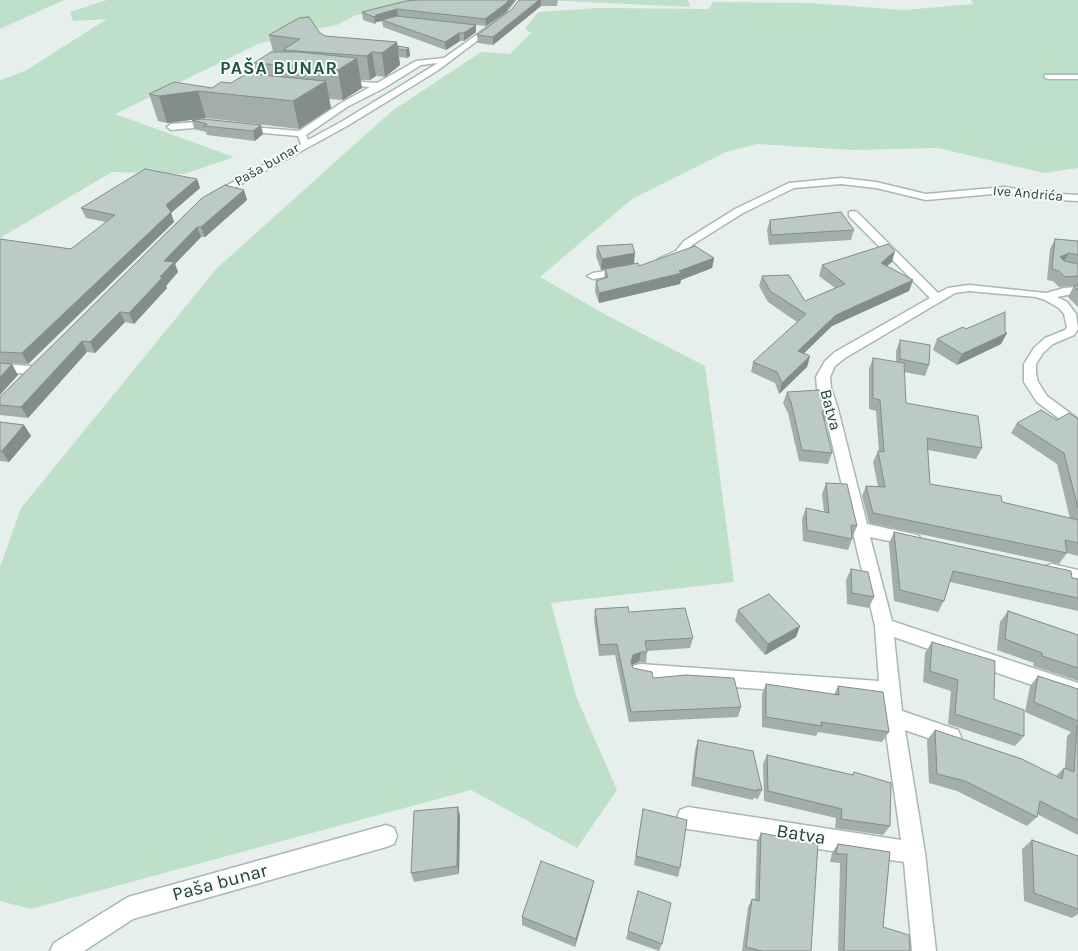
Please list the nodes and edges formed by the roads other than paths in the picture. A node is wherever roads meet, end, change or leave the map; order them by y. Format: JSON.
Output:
{"nodes":[{"id":1,"x":520,"y":0,"type":"edge"},
{"id":2,"x":448,"y":60,"type":"junction"},
{"id":3,"x":400,"y":61,"type":"edge"},
{"id":4,"x":419,"y":63,"type":"junction"},
{"id":5,"x":1048,"y":77,"type":"dead end"},
{"id":6,"x":1078,"y":77,"type":"edge"},
{"id":7,"x":333,"y":81,"type":"edge"},
{"id":8,"x":381,"y":86,"type":"junction"},
{"id":9,"x":326,"y":103,"type":"edge"},
{"id":10,"x":344,"y":105,"type":"junction"},
{"id":11,"x":171,"y":128,"type":"edge"},
{"id":12,"x":303,"y":139,"type":"junction"},
{"id":13,"x":1078,"y":198,"type":"edge"},
{"id":14,"x":205,"y":200,"type":"edge"},
{"id":15,"x":853,"y":214,"type":"dead end"},
{"id":16,"x":653,"y":263,"type":"edge"},
{"id":17,"x":636,"y":268,"type":"edge"},
{"id":18,"x":593,"y":276,"type":"dead end"},
{"id":19,"x":1078,"y":290,"type":"edge"},
{"id":20,"x":1046,"y":296,"type":"junction"},
{"id":21,"x":936,"y":298,"type":"junction"},
{"id":22,"x":0,"y":368,"type":"edge"},
{"id":23,"x":32,"y":370,"type":"edge"},
{"id":24,"x":1078,"y":426,"type":"edge"},
{"id":25,"x":860,"y":529,"type":"junction"},
{"id":26,"x":927,"y":544,"type":"edge"},
{"id":27,"x":1039,"y":569,"type":"edge"},
{"id":28,"x":1078,"y":577,"type":"edge"},
{"id":29,"x":884,"y":626,"type":"junction"},
{"id":30,"x":640,"y":672,"type":"edge"},
{"id":31,"x":889,"y":690,"type":"junction"},
{"id":32,"x":1078,"y":692,"type":"edge"},
{"id":33,"x":894,"y":717,"type":"junction"},
{"id":34,"x":967,"y":742,"type":"edge"},
{"id":35,"x":688,"y":818,"type":"edge"},
{"id":36,"x":386,"y":836,"type":"dead end"},
{"id":37,"x":914,"y":853,"type":"junction"},
{"id":38,"x":62,"y":951,"type":"edge"},
{"id":39,"x":924,"y":951,"type":"edge"}],
"edges":[{"from":1,"to":2,"type":"street","name":"Paša bunar"},
{"from":2,"to":4,"type":"street","name":"Paša bunar"},
{"from":2,"to":12,"type":"street","name":"Paša bunar"},
{"from":3,"to":4,"type":"street","name":"Paša bunar"},
{"from":4,"to":8,"type":"street","name":"Paša bunar"},
{"from":5,"to":6,"type":"street"},
{"from":7,"to":8,"type":"street"},
{"from":8,"to":10,"type":"street","name":"Paša bunar"},
{"from":9,"to":10,"type":"street"},
{"from":10,"to":12,"type":"street","name":"Paša bunar"},
{"from":11,"to":12,"type":"street","name":"Paša bunar"},
{"from":12,"to":14,"type":"street","name":"Paša bunar"},
{"from":13,"to":16,"type":"street","name":"Ive Andrića"},
{"from":15,"to":21,"type":"street"},
{"from":17,"to":18,"type":"street"},
{"from":19,"to":20,"type":"street","name":"Batva"},
{"from":20,"to":21,"type":"street","name":"Batva"},
{"from":20,"to":24,"type":"street","name":"Batva"},
{"from":21,"to":25,"type":"street","name":"Batva"},
{"from":22,"to":23,"type":"street"},
{"from":25,"to":26,"type":"street"},
{"from":25,"to":29,"type":"street","name":"Batva"},
{"from":27,"to":28,"type":"street"},
{"from":29,"to":31,"type":"street","name":"Batva"},
{"from":29,"to":32,"type":"street"},
{"from":30,"to":31,"type":"street"},
{"from":31,"to":33,"type":"street","name":"Batva"},
{"from":33,"to":34,"type":"street"},
{"from":33,"to":37,"type":"street","name":"Batva"},
{"from":35,"to":37,"type":"street","name":"Batva"},
{"from":36,"to":38,"type":"street","name":"Paša bunar"},
{"from":37,"to":39,"type":"street","name":"Batva"}]}
